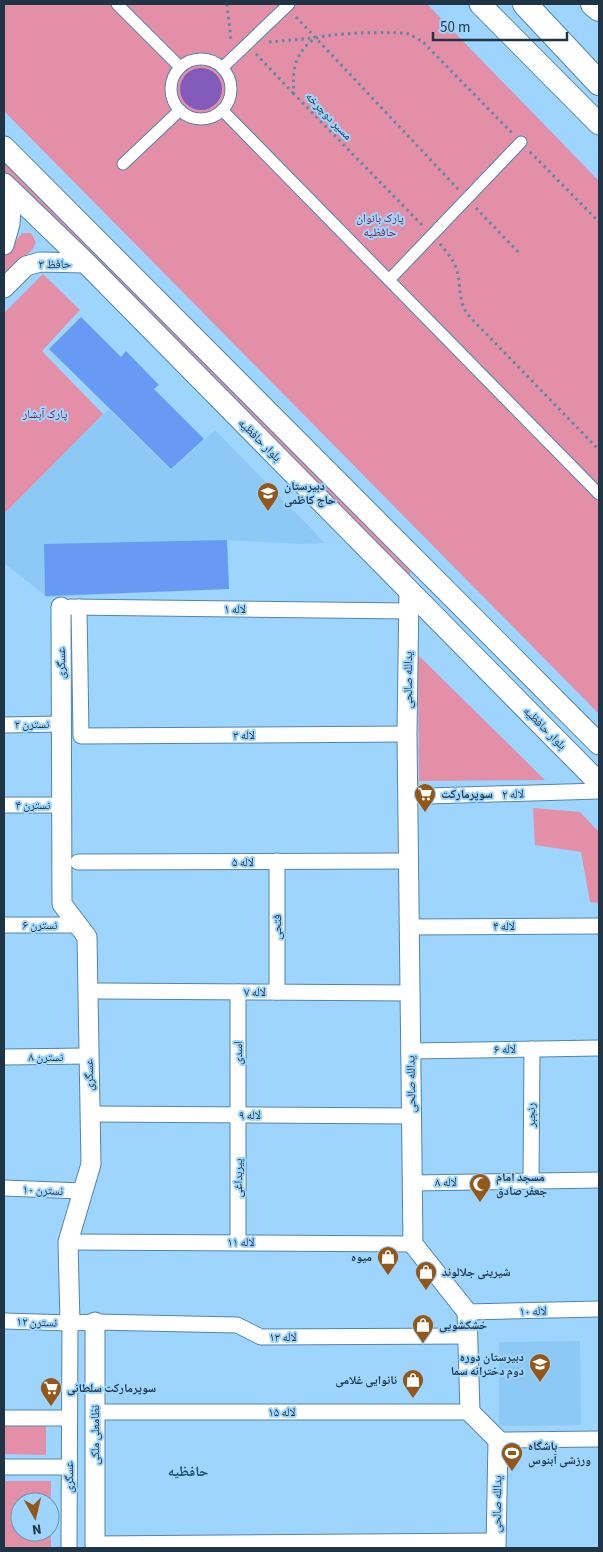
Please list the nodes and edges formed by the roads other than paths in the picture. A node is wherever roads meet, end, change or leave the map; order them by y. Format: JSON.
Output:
{"nodes":[{"id":1,"x":118,"y":4,"type":"edge"},
{"id":2,"x":480,"y":4,"type":"edge"},
{"id":3,"x":524,"y":4,"type":"edge"},
{"id":4,"x":593,"y":4,"type":"edge"},
{"id":5,"x":287,"y":5,"type":"edge"},
{"id":6,"x":599,"y":9,"type":"edge"},
{"id":7,"x":180,"y":67,"type":"junction"},
{"id":8,"x":222,"y":68,"type":"junction"},
{"id":9,"x":599,"y":83,"type":"edge"},
{"id":10,"x":180,"y":110,"type":"junction"},
{"id":11,"x":222,"y":110,"type":"junction"},
{"id":12,"x":599,"y":124,"type":"edge"},
{"id":13,"x":521,"y":142,"type":"road end"},
{"id":14,"x":4,"y":147,"type":"edge"},
{"id":15,"x":123,"y":164,"type":"dead end"},
{"id":16,"x":8,"y":188,"type":"edge"},
{"id":17,"x":4,"y":245,"type":"edge"},
{"id":18,"x":86,"y":263,"type":"junction"},
{"id":19,"x":389,"y":280,"type":"junction"},
{"id":20,"x":4,"y":288,"type":"edge"},
{"id":21,"x":599,"y":494,"type":"edge"},
{"id":22,"x":426,"y":572,"type":"junction"},
{"id":23,"x":408,"y":590,"type":"junction"},
{"id":24,"x":70,"y":607,"type":"junction"},
{"id":25,"x":408,"y":611,"type":"junction"},
{"id":26,"x":4,"y":724,"type":"edge"},
{"id":27,"x":61,"y":724,"type":"junction"},
{"id":28,"x":407,"y":734,"type":"junction"},
{"id":29,"x":599,"y":744,"type":"edge"},
{"id":30,"x":599,"y":783,"type":"edge"},
{"id":31,"x":599,"y":791,"type":"edge"},
{"id":32,"x":428,"y":796,"type":"dead end"},
{"id":33,"x":4,"y":805,"type":"edge"},
{"id":34,"x":62,"y":805,"type":"junction"},
{"id":35,"x":277,"y":861,"type":"junction"},
{"id":36,"x":409,"y":861,"type":"junction"},
{"id":37,"x":78,"y":862,"type":"dead end"},
{"id":38,"x":77,"y":924,"type":"junction"},
{"id":39,"x":4,"y":925,"type":"edge"},
{"id":40,"x":599,"y":926,"type":"edge"},
{"id":41,"x":410,"y":927,"type":"junction"},
{"id":42,"x":99,"y":991,"type":"dead end"},
{"id":43,"x":238,"y":992,"type":"junction"},
{"id":44,"x":277,"y":992,"type":"junction"},
{"id":45,"x":410,"y":993,"type":"junction"},
{"id":46,"x":599,"y":1048,"type":"edge"},
{"id":47,"x":532,"y":1049,"type":"junction"},
{"id":48,"x":411,"y":1051,"type":"junction"},
{"id":49,"x":88,"y":1056,"type":"junction"},
{"id":50,"x":4,"y":1057,"type":"edge"},
{"id":51,"x":90,"y":1114,"type":"junction"},
{"id":52,"x":238,"y":1115,"type":"junction"},
{"id":53,"x":411,"y":1116,"type":"junction"},
{"id":54,"x":599,"y":1180,"type":"edge"},
{"id":55,"x":531,"y":1181,"type":"junction"},
{"id":56,"x":412,"y":1183,"type":"junction"},
{"id":57,"x":4,"y":1188,"type":"edge"},
{"id":58,"x":82,"y":1191,"type":"junction"},
{"id":59,"x":68,"y":1242,"type":"junction"},
{"id":60,"x":238,"y":1242,"type":"junction"},
{"id":61,"x":413,"y":1244,"type":"junction"},
{"id":62,"x":599,"y":1309,"type":"edge"},
{"id":63,"x":467,"y":1312,"type":"junction"},
{"id":64,"x":4,"y":1321,"type":"edge"},
{"id":65,"x":94,"y":1322,"type":"junction"},
{"id":66,"x":70,"y":1323,"type":"junction"},
{"id":67,"x":468,"y":1336,"type":"junction"},
{"id":68,"x":94,"y":1412,"type":"junction"},
{"id":69,"x":470,"y":1412,"type":"junction"},
{"id":70,"x":4,"y":1418,"type":"edge"},
{"id":71,"x":69,"y":1418,"type":"junction"},
{"id":72,"x":599,"y":1439,"type":"edge"},
{"id":73,"x":498,"y":1440,"type":"junction"},
{"id":74,"x":94,"y":1444,"type":"junction"},
{"id":75,"x":69,"y":1445,"type":"junction"},
{"id":76,"x":4,"y":1467,"type":"edge"},
{"id":77,"x":69,"y":1467,"type":"junction"},
{"id":78,"x":297,"y":1545,"type":"edge"},
{"id":79,"x":496,"y":1545,"type":"edge"},
{"id":80,"x":96,"y":1546,"type":"edge"},
{"id":81,"x":69,"y":1548,"type":"edge"}],
"edges":[{"from":1,"to":7,"type":"street"},
{"from":2,"to":12,"type":"main road"},
{"from":3,"to":9,"type":"main road"},
{"from":4,"to":6,"type":"main road"},
{"from":5,"to":8,"type":"street"},
{"from":7,"to":8,"type":"street"},
{"from":7,"to":10,"type":"street"},
{"from":8,"to":11,"type":"street"},
{"from":10,"to":11,"type":"street"},
{"from":10,"to":15,"type":"street"},
{"from":11,"to":19,"type":"street"},
{"from":13,"to":19,"type":"street"},
{"from":14,"to":22,"type":"main road","name":"بلوار حافظیه"},
{"from":16,"to":17,"type":"street"},
{"from":16,"to":18,"type":"main road","name":"بلوار حافظیه"},
{"from":18,"to":20,"type":"street","name":"حافظ ۳"},
{"from":18,"to":23,"type":"main road","name":"بلوار حافظیه"},
{"from":19,"to":21,"type":"street"},
{"from":22,"to":23,"type":"main road"},
{"from":22,"to":29,"type":"main road","name":"بلوار حافظیه"},
{"from":23,"to":25,"type":"street","name":"یدالله صالحی"},
{"from":23,"to":30,"type":"main road","name":"بلوار حافظیه"},
{"from":24,"to":25,"type":"street","name":"لاله ۱"},
{"from":24,"to":27,"type":"street","name":"عسگری"},
{"from":24,"to":28,"type":"street","name":"لاله ۳"},
{"from":25,"to":28,"type":"street","name":"یدالله صالحی"},
{"from":26,"to":27,"type":"street","name":"نسترن ۲"},
{"from":27,"to":34,"type":"street","name":"عسگری"},
{"from":28,"to":36,"type":"street","name":"یدالله صالحی"},
{"from":31,"to":32,"type":"street","name":"لاله ۲"},
{"from":33,"to":34,"type":"street","name":"نسترن ۴"},
{"from":34,"to":38,"type":"street","name":"عسگری"},
{"from":35,"to":36,"type":"street","name":"لاله ۵"},
{"from":35,"to":37,"type":"street","name":"لاله ۵"},
{"from":35,"to":44,"type":"street","name":"فتحی"},
{"from":36,"to":41,"type":"street","name":"یدالله صالحی"},
{"from":38,"to":39,"type":"street","name":"نسترن ۶"},
{"from":38,"to":49,"type":"street","name":"عسگری"},
{"from":40,"to":41,"type":"street","name":"لاله ۴"},
{"from":41,"to":45,"type":"street","name":"یدالله صالحی"},
{"from":42,"to":43,"type":"street","name":"لاله ۷"},
{"from":43,"to":44,"type":"street","name":"لاله ۷"},
{"from":43,"to":52,"type":"street","name":"اسدی"},
{"from":44,"to":45,"type":"street","name":"لاله ۷"},
{"from":45,"to":48,"type":"street","name":"یدالله صالحی"},
{"from":46,"to":47,"type":"street","name":"لاله ۶"},
{"from":47,"to":48,"type":"street","name":"لاله ۶"},
{"from":47,"to":55,"type":"street","name":"رنجبر"},
{"from":48,"to":53,"type":"street","name":"یدالله صالحی"},
{"from":49,"to":50,"type":"street","name":"نسترن ۸"},
{"from":49,"to":51,"type":"street","name":"عسگری"},
{"from":51,"to":52,"type":"street","name":"لاله ۹"},
{"from":51,"to":58,"type":"street","name":"عسگری"},
{"from":52,"to":53,"type":"street","name":"لاله ۹"},
{"from":52,"to":60,"type":"street","name":"پیربداغی"},
{"from":53,"to":56,"type":"street","name":"یدالله صالحی"},
{"from":54,"to":55,"type":"street","name":"لاله ۸"},
{"from":55,"to":56,"type":"street","name":"لاله ۸"},
{"from":56,"to":61,"type":"street","name":"یدالله صالحی"},
{"from":57,"to":58,"type":"street","name":"نسترن ۱۰"},
{"from":58,"to":59,"type":"street","name":"عسگری"},
{"from":59,"to":60,"type":"street","name":"لاله ۱۱"},
{"from":59,"to":66,"type":"street","name":"عسگری"},
{"from":60,"to":61,"type":"street","name":"لاله ۱۱"},
{"from":61,"to":63,"type":"street"},
{"from":62,"to":63,"type":"street","name":"لاله ۱۰"},
{"from":63,"to":67,"type":"street"},
{"from":64,"to":66,"type":"street","name":"نسترن ۱۲"},
{"from":65,"to":66,"type":"street","name":"لاله ۱۳"},
{"from":65,"to":67,"type":"street","name":"لاله ۱۳"},
{"from":65,"to":68,"type":"street","name":"نظامعلی ملکی"},
{"from":66,"to":71,"type":"street","name":"عسگری"},
{"from":67,"to":69,"type":"street"},
{"from":68,"to":69,"type":"street","name":"لاله ۱۵"},
{"from":68,"to":74,"type":"street","name":"نظامعلی ملکی"},
{"from":69,"to":73,"type":"street"},
{"from":70,"to":71,"type":"street"},
{"from":71,"to":75,"type":"street","name":"عسگری"},
{"from":72,"to":73,"type":"street"},
{"from":73,"to":79,"type":"street","name":"یدالله صالحی"},
{"from":74,"to":75,"type":"street"},
{"from":74,"to":80,"type":"street","name":"نظامعلی ملکی"},
{"from":75,"to":77,"type":"street","name":"عسگری"},
{"from":76,"to":77,"type":"street"},
{"from":77,"to":81,"type":"street","name":"عسگری"},
{"from":78,"to":79,"type":"street"},
{"from":78,"to":80,"type":"street"}]}
